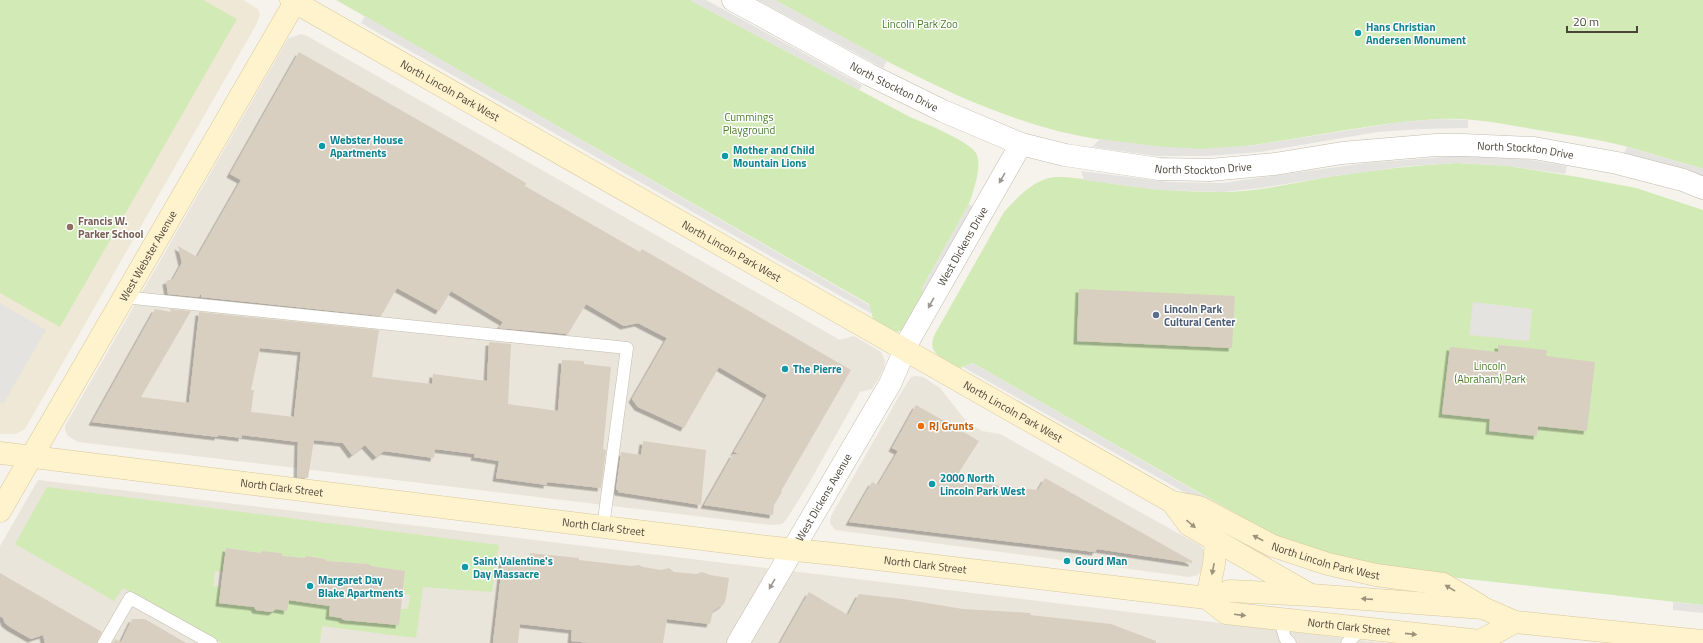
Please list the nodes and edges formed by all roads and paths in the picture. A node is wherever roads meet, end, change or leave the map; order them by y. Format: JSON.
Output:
{"nodes":[{"id":1,"x":733,"y":0,"type":"edge"},
{"id":2,"x":294,"y":1,"type":"edge"},
{"id":3,"x":1021,"y":144,"type":"junction"},
{"id":4,"x":1703,"y":188,"type":"edge"},
{"id":5,"x":123,"y":297,"type":"junction"},
{"id":6,"x":905,"y":350,"type":"junction"},
{"id":7,"x":0,"y":453,"type":"edge"},
{"id":8,"x":31,"y":457,"type":"junction"},
{"id":9,"x":1172,"y":502,"type":"junction"},
{"id":10,"x":0,"y":511,"type":"edge"},
{"id":11,"x":603,"y":527,"type":"junction"},
{"id":12,"x":1216,"y":540,"type":"junction"},
{"id":13,"x":792,"y":550,"type":"junction"},
{"id":14,"x":1311,"y":595,"type":"junction"},
{"id":15,"x":1207,"y":598,"type":"junction"},
{"id":16,"x":1483,"y":608,"type":"junction"},
{"id":17,"x":1280,"y":620,"type":"junction"},
{"id":18,"x":1514,"y":632,"type":"edge"},
{"id":19,"x":1355,"y":636,"type":"edge"},
{"id":20,"x":1703,"y":641,"type":"edge"},
{"id":21,"x":104,"y":643,"type":"edge"},
{"id":22,"x":211,"y":643,"type":"edge"},
{"id":23,"x":738,"y":643,"type":"edge"},
{"id":24,"x":1290,"y":643,"type":"edge"}],
"edges":[{"from":1,"to":3,"type":"street","name":"North Stockton Drive"},
{"from":2,"to":5,"type":"street","name":"West Webster Avenue"},
{"from":2,"to":6,"type":"street","name":"North Lincoln Park West"},
{"from":3,"to":4,"type":"street","name":"North Stockton Drive"},
{"from":3,"to":6,"type":"street","name":"West Dickens Drive","one_way":true},
{"from":5,"to":8,"type":"street","name":"West Webster Avenue"},
{"from":5,"to":11,"type":"lane"},
{"from":6,"to":9,"type":"street","name":"North Lincoln Park West"},
{"from":6,"to":13,"type":"street","name":"West Dickens Avenue"},
{"from":7,"to":8,"type":"street","name":"North Clark Street"},
{"from":8,"to":10,"type":"street","name":"West Webster Avenue"},
{"from":8,"to":11,"type":"street","name":"North Clark Street"},
{"from":9,"to":12,"type":"street","name":"North Lincoln Park West","one_way":true},
{"from":16,"to":9,"type":"street","name":"North Lincoln Park West","one_way":true},
{"from":11,"to":13,"type":"street","name":"North Clark Street"},
{"from":12,"to":14,"type":"street","name":"North Lincoln Park West"},
{"from":12,"to":15,"type":"street","one_way":true},
{"from":13,"to":15,"type":"street","name":"North Clark Street"},
{"from":13,"to":23,"type":"street","name":"West Dickens Avenue","one_way":true},
{"from":14,"to":15,"type":"street","name":"North Clark Street"},
{"from":16,"to":14,"type":"street","name":"North Clark Street","one_way":true},
{"from":14,"to":19,"type":"street","name":"North Lincoln Park West"},
{"from":15,"to":17,"type":"street","name":"North Clark Street","one_way":true},
{"from":16,"to":18,"type":"street","name":"North Clark Street"},
{"from":17,"to":19,"type":"street","name":"North Clark Street"},
{"from":17,"to":24,"type":"lane"},
{"from":19,"to":18,"type":"street","name":"North Clark Street","one_way":true},
{"from":18,"to":20,"type":"street","name":"North Clark Street"},
{"from":21,"to":22,"type":"lane"}]}
